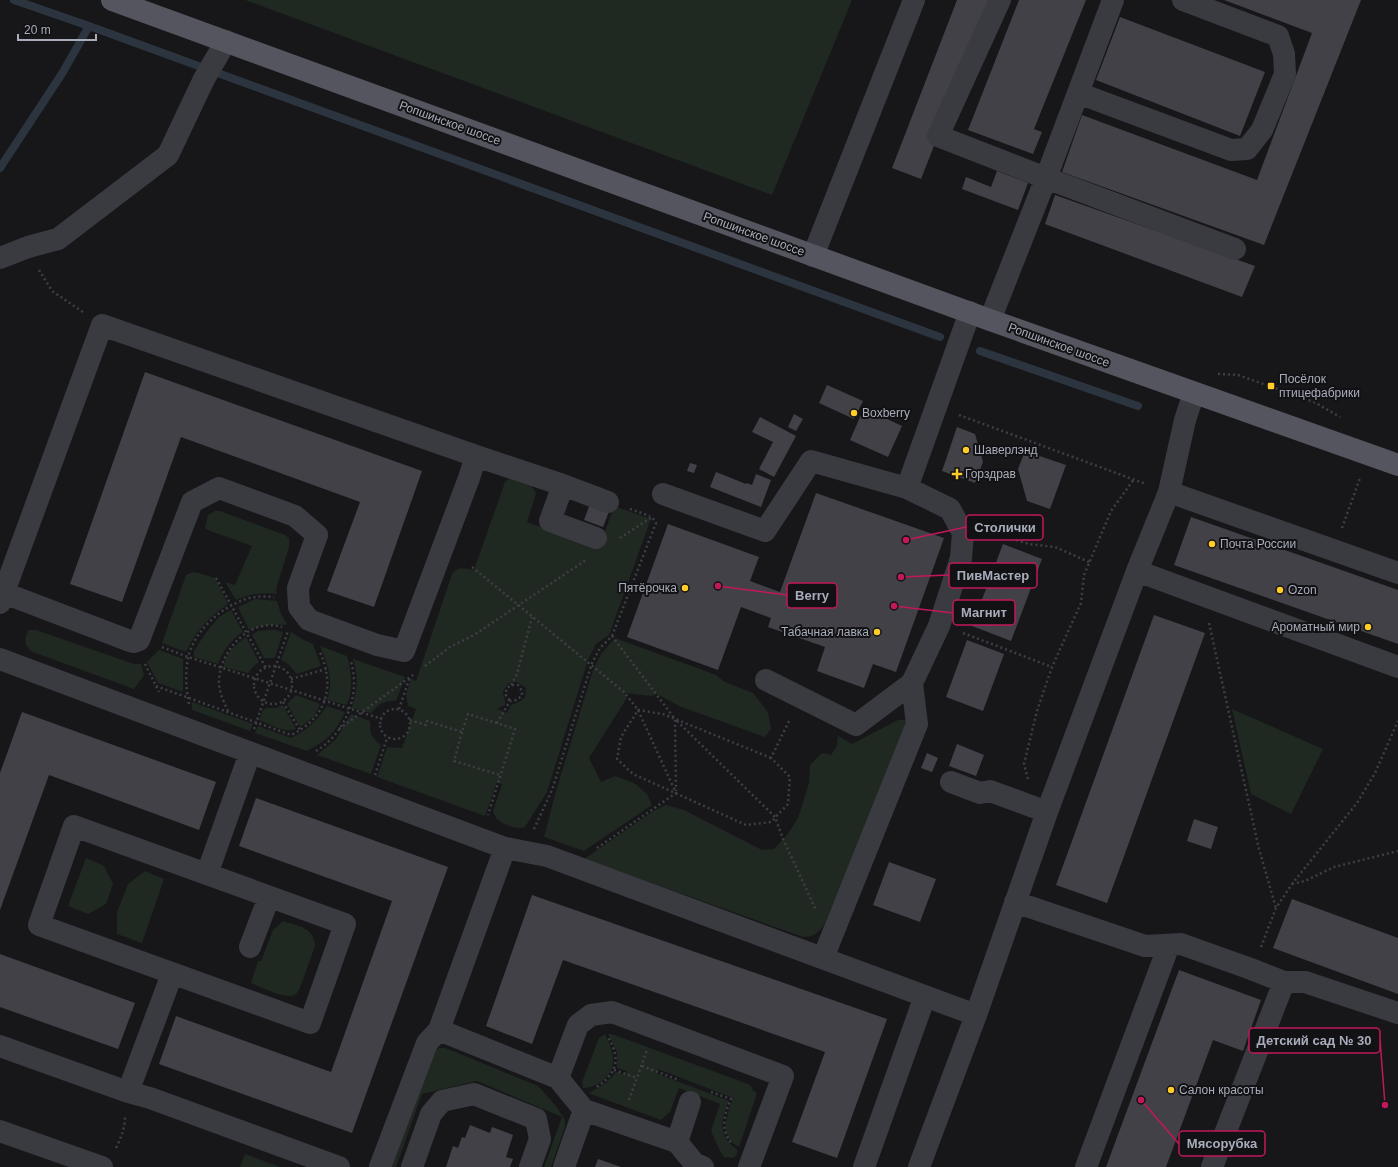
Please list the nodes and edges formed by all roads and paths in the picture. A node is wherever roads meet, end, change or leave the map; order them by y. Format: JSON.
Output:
{"nodes":[{"id":1,"x":112,"y":0,"type":"edge"},
{"id":2,"x":914,"y":0,"type":"edge"},
{"id":3,"x":1000,"y":0,"type":"edge"},
{"id":4,"x":1113,"y":0,"type":"edge"},
{"id":5,"x":1183,"y":0,"type":"edge"},
{"id":6,"x":226,"y":41,"type":"junction"},
{"id":7,"x":1078,"y":93,"type":"junction"},
{"id":8,"x":1046,"y":178,"type":"junction"},
{"id":9,"x":28,"y":247,"type":"junction"},
{"id":10,"x":1235,"y":250,"type":"dead end"},
{"id":11,"x":813,"y":256,"type":"junction"},
{"id":12,"x":0,"y":258,"type":"edge"},
{"id":13,"x":970,"y":312,"type":"junction"},
{"id":14,"x":990,"y":320,"type":"junction"},
{"id":15,"x":102,"y":325,"type":"junction"},
{"id":16,"x":1238,"y":375,"type":"dead end"},
{"id":17,"x":1194,"y":393,"type":"junction"},
{"id":18,"x":963,"y":416,"type":"dead end"},
{"id":19,"x":1341,"y":417,"type":"dead end"},
{"id":20,"x":1368,"y":454,"type":"junction"},
{"id":21,"x":476,"y":456,"type":"junction"},
{"id":22,"x":1398,"y":465,"type":"edge"},
{"id":23,"x":1134,"y":479,"type":"junction"},
{"id":24,"x":563,"y":485,"type":"junction"},
{"id":25,"x":907,"y":488,"type":"junction"},
{"id":26,"x":1169,"y":492,"type":"junction"},
{"id":27,"x":663,"y":494,"type":"dead end"},
{"id":28,"x":608,"y":502,"type":"dead end"},
{"id":29,"x":963,"y":533,"type":"junction"},
{"id":30,"x":596,"y":538,"type":"dead end"},
{"id":31,"x":620,"y":538,"type":"dead end"},
{"id":32,"x":1334,"y":551,"type":"junction"},
{"id":33,"x":587,"y":559,"type":"dead end"},
{"id":34,"x":1089,"y":562,"type":"junction"},
{"id":35,"x":472,"y":568,"type":"dead end"},
{"id":36,"x":1136,"y":572,"type":"junction"},
{"id":37,"x":1398,"y":573,"type":"edge"},
{"id":38,"x":216,"y":578,"type":"dead end"},
{"id":39,"x":1203,"y":595,"type":"junction"},
{"id":40,"x":2,"y":598,"type":"edge"},
{"id":41,"x":280,"y":598,"type":"dead end"},
{"id":42,"x":518,"y":605,"type":"junction"},
{"id":43,"x":232,"y":606,"type":"junction"},
{"id":44,"x":532,"y":617,"type":"junction"},
{"id":45,"x":939,"y":626,"type":"junction"},
{"id":46,"x":247,"y":633,"type":"junction"},
{"id":47,"x":612,"y":636,"type":"junction"},
{"id":48,"x":157,"y":646,"type":"dead end"},
{"id":49,"x":318,"y":648,"type":"dead end"},
{"id":50,"x":188,"y":657,"type":"junction"},
{"id":51,"x":0,"y":659,"type":"edge"},
{"id":52,"x":143,"y":660,"type":"dead end"},
{"id":53,"x":351,"y":662,"type":"dead end"},
{"id":54,"x":591,"y":665,"type":"junction"},
{"id":55,"x":276,"y":666,"type":"junction"},
{"id":56,"x":1052,"y":667,"type":"junction"},
{"id":57,"x":1398,"y":667,"type":"edge"},
{"id":58,"x":221,"y":668,"type":"junction"},
{"id":59,"x":266,"y":668,"type":"junction"},
{"id":60,"x":421,"y":668,"type":"dead end"},
{"id":61,"x":326,"y":669,"type":"junction"},
{"id":62,"x":415,"y":673,"type":"dead end"},
{"id":63,"x":410,"y":677,"type":"junction"},
{"id":64,"x":255,"y":679,"type":"junction"},
{"id":65,"x":291,"y":679,"type":"junction"},
{"id":66,"x":766,"y":680,"type":"dead end"},
{"id":67,"x":912,"y":683,"type":"junction"},
{"id":68,"x":270,"y":684,"type":"junction"},
{"id":69,"x":511,"y":685,"type":"junction"},
{"id":70,"x":156,"y":686,"type":"junction"},
{"id":71,"x":292,"y":691,"type":"junction"},
{"id":72,"x":161,"y":697,"type":"dead end"},
{"id":73,"x":187,"y":697,"type":"junction"},
{"id":74,"x":801,"y":697,"type":"junction"},
{"id":75,"x":324,"y":701,"type":"junction"},
{"id":76,"x":264,"y":702,"type":"junction"},
{"id":77,"x":283,"y":702,"type":"junction"},
{"id":78,"x":510,"y":702,"type":"junction"},
{"id":79,"x":189,"y":704,"type":"dead end"},
{"id":80,"x":349,"y":709,"type":"junction"},
{"id":81,"x":399,"y":709,"type":"junction"},
{"id":82,"x":638,"y":710,"type":"junction"},
{"id":83,"x":228,"y":712,"type":"junction"},
{"id":84,"x":361,"y":713,"type":"junction"},
{"id":85,"x":381,"y":719,"type":"junction"},
{"id":86,"x":675,"y":719,"type":"junction"},
{"id":87,"x":410,"y":720,"type":"junction"},
{"id":88,"x":1398,"y":721,"type":"edge"},
{"id":89,"x":256,"y":722,"type":"junction"},
{"id":90,"x":497,"y":723,"type":"junction"},
{"id":91,"x":339,"y":729,"type":"junction"},
{"id":92,"x":300,"y":730,"type":"junction"},
{"id":93,"x":462,"y":732,"type":"junction"},
{"id":94,"x":387,"y":738,"type":"junction"},
{"id":95,"x":251,"y":744,"type":"junction"},
{"id":96,"x":314,"y":752,"type":"dead end"},
{"id":97,"x":771,"y":758,"type":"junction"},
{"id":98,"x":1024,"y":764,"type":"dead end"},
{"id":99,"x":500,"y":775,"type":"junction"},
{"id":100,"x":374,"y":779,"type":"dead end"},
{"id":101,"x":951,"y":782,"type":"dead end"},
{"id":102,"x":676,"y":793,"type":"junction"},
{"id":103,"x":1047,"y":812,"type":"junction"},
{"id":104,"x":775,"y":817,"type":"junction"},
{"id":105,"x":486,"y":819,"type":"dead end"},
{"id":106,"x":532,"y":833,"type":"dead end"},
{"id":107,"x":505,"y":848,"type":"junction"},
{"id":108,"x":1398,"y":851,"type":"edge"},
{"id":109,"x":572,"y":866,"type":"junction"},
{"id":110,"x":207,"y":874,"type":"junction"},
{"id":111,"x":1292,"y":884,"type":"junction"},
{"id":112,"x":269,"y":897,"type":"junction"},
{"id":113,"x":1015,"y":902,"type":"junction"},
{"id":114,"x":1276,"y":908,"type":"junction"},
{"id":115,"x":818,"y":915,"type":"dead end"},
{"id":116,"x":1169,"y":945,"type":"junction"},
{"id":117,"x":250,"y":947,"type":"dead end"},
{"id":118,"x":823,"y":958,"type":"junction"},
{"id":119,"x":1252,"y":969,"type":"junction"},
{"id":120,"x":172,"y":974,"type":"junction"},
{"id":121,"x":1284,"y":982,"type":"junction"},
{"id":122,"x":925,"y":996,"type":"junction"},
{"id":123,"x":1398,"y":1013,"type":"edge"},
{"id":124,"x":976,"y":1015,"type":"junction"},
{"id":125,"x":440,"y":1030,"type":"junction"},
{"id":126,"x":608,"y":1037,"type":"dead end"},
{"id":127,"x":649,"y":1044,"type":"dead end"},
{"id":128,"x":0,"y":1046,"type":"edge"},
{"id":129,"x":614,"y":1070,"type":"junction"},
{"id":130,"x":558,"y":1078,"type":"junction"},
{"id":131,"x":637,"y":1078,"type":"junction"},
{"id":132,"x":594,"y":1088,"type":"dead end"},
{"id":133,"x":127,"y":1102,"type":"junction"},
{"id":134,"x":690,"y":1102,"type":"dead end"},
{"id":135,"x":628,"y":1104,"type":"dead end"},
{"id":136,"x":584,"y":1110,"type":"junction"},
{"id":137,"x":0,"y":1131,"type":"edge"},
{"id":138,"x":677,"y":1142,"type":"junction"},
{"id":139,"x":104,"y":1164,"type":"edge"},
{"id":140,"x":339,"y":1167,"type":"edge"},
{"id":141,"x":380,"y":1167,"type":"edge"},
{"id":142,"x":412,"y":1167,"type":"edge"},
{"id":143,"x":530,"y":1167,"type":"edge"},
{"id":144,"x":564,"y":1167,"type":"edge"},
{"id":145,"x":703,"y":1167,"type":"edge"},
{"id":146,"x":749,"y":1167,"type":"edge"},
{"id":147,"x":864,"y":1167,"type":"edge"},
{"id":148,"x":918,"y":1167,"type":"edge"},
{"id":149,"x":1086,"y":1167,"type":"edge"},
{"id":150,"x":1212,"y":1167,"type":"edge"}],
"edges":[{"from":1,"to":6,"type":"main road","name":"Ропшинское шоссе"},
{"from":2,"to":11,"type":"street"},
{"from":3,"to":8,"type":"street"},
{"from":4,"to":7,"type":"street"},
{"from":5,"to":7,"type":"street"},
{"from":6,"to":9,"type":"street"},
{"from":6,"to":11,"type":"main road","name":"Ропшинское шоссе"},
{"from":7,"to":8,"type":"street"},
{"from":8,"to":10,"type":"street"},
{"from":8,"to":14,"type":"street"},
{"from":9,"to":12,"type":"street"},
{"from":9,"to":15,"type":"path"},
{"from":11,"to":13,"type":"main road","name":"Ропшинское шоссе"},
{"from":13,"to":14,"type":"main road","name":"Ропшинское шоссе"},
{"from":13,"to":25,"type":"street"},
{"from":14,"to":17,"type":"main road","name":"Ропшинское шоссе"},
{"from":15,"to":21,"type":"street"},
{"from":15,"to":40,"type":"street"},
{"from":16,"to":19,"type":"path"},
{"from":17,"to":20,"type":"main road","name":"Ропшинское шоссе"},
{"from":17,"to":26,"type":"street"},
{"from":18,"to":23,"type":"path"},
{"from":20,"to":22,"type":"main road","name":"Ропшинское шоссе"},
{"from":20,"to":32,"type":"path"},
{"from":21,"to":24,"type":"street"},
{"from":21,"to":40,"type":"street"},
{"from":23,"to":26,"type":"path"},
{"from":23,"to":34,"type":"path"},
{"from":24,"to":28,"type":"street"},
{"from":24,"to":30,"type":"street"},
{"from":25,"to":27,"type":"street"},
{"from":25,"to":29,"type":"street"},
{"from":26,"to":32,"type":"street"},
{"from":26,"to":36,"type":"street"},
{"from":29,"to":34,"type":"path"},
{"from":29,"to":45,"type":"street"},
{"from":31,"to":47,"type":"path"},
{"from":32,"to":37,"type":"street"},
{"from":33,"to":42,"type":"path"},
{"from":34,"to":56,"type":"path"},
{"from":35,"to":42,"type":"path"},
{"from":36,"to":39,"type":"street"},
{"from":36,"to":103,"type":"street"},
{"from":38,"to":43,"type":"path"},
{"from":39,"to":57,"type":"street"},
{"from":39,"to":114,"type":"path"},
{"from":41,"to":43,"type":"path"},
{"from":42,"to":44,"type":"path"},
{"from":42,"to":60,"type":"path"},
{"from":43,"to":46,"type":"path"},
{"from":43,"to":50,"type":"path"},
{"from":44,"to":54,"type":"path"},
{"from":44,"to":69,"type":"path"},
{"from":45,"to":56,"type":"path"},
{"from":45,"to":67,"type":"street"},
{"from":46,"to":55,"type":"path"},
{"from":46,"to":58,"type":"path"},
{"from":46,"to":59,"type":"path"},
{"from":47,"to":54,"type":"path"},
{"from":47,"to":86,"type":"path"},
{"from":48,"to":50,"type":"path"},
{"from":49,"to":61,"type":"path"},
{"from":50,"to":58,"type":"path"},
{"from":50,"to":73,"type":"path"},
{"from":51,"to":95,"type":"street"},
{"from":52,"to":70,"type":"path"},
{"from":53,"to":80,"type":"path"},
{"from":54,"to":82,"type":"path"},
{"from":54,"to":106,"type":"path"},
{"from":55,"to":59,"type":"path"},
{"from":55,"to":65,"type":"path"},
{"from":55,"to":68,"type":"path"},
{"from":56,"to":98,"type":"path"},
{"from":58,"to":64,"type":"path"},
{"from":58,"to":83,"type":"path"},
{"from":59,"to":64,"type":"path"},
{"from":61,"to":65,"type":"path"},
{"from":61,"to":75,"type":"path"},
{"from":62,"to":63,"type":"path"},
{"from":63,"to":81,"type":"path"},
{"from":63,"to":84,"type":"path"},
{"from":64,"to":68,"type":"path"},
{"from":64,"to":76,"type":"path"},
{"from":65,"to":71,"type":"path"},
{"from":66,"to":74,"type":"street"},
{"from":67,"to":74,"type":"street"},
{"from":67,"to":118,"type":"street"},
{"from":68,"to":71,"type":"path"},
{"from":68,"to":76,"type":"path"},
{"from":69,"to":78,"type":"path"},
{"from":69,"to":78,"type":"path"},
{"from":70,"to":72,"type":"path"},
{"from":70,"to":73,"type":"path"},
{"from":71,"to":75,"type":"path"},
{"from":71,"to":77,"type":"path"},
{"from":73,"to":79,"type":"path"},
{"from":73,"to":83,"type":"path"},
{"from":74,"to":97,"type":"path"},
{"from":75,"to":80,"type":"path"},
{"from":75,"to":92,"type":"path"},
{"from":76,"to":77,"type":"path"},
{"from":76,"to":89,"type":"path"},
{"from":77,"to":92,"type":"path"},
{"from":78,"to":90,"type":"path"},
{"from":80,"to":84,"type":"path"},
{"from":80,"to":91,"type":"path"},
{"from":81,"to":85,"type":"path"},
{"from":81,"to":87,"type":"path"},
{"from":82,"to":86,"type":"path"},
{"from":82,"to":102,"type":"path"},
{"from":82,"to":102,"type":"path"},
{"from":83,"to":89,"type":"path"},
{"from":84,"to":85,"type":"path"},
{"from":84,"to":91,"type":"path"},
{"from":85,"to":94,"type":"path"},
{"from":86,"to":97,"type":"path"},
{"from":86,"to":102,"type":"path"},
{"from":86,"to":104,"type":"path"},
{"from":87,"to":93,"type":"path"},
{"from":87,"to":94,"type":"path"},
{"from":88,"to":111,"type":"path"},
{"from":89,"to":92,"type":"path"},
{"from":89,"to":95,"type":"path"},
{"from":90,"to":93,"type":"path"},
{"from":90,"to":99,"type":"path"},
{"from":91,"to":96,"type":"path"},
{"from":93,"to":99,"type":"path"},
{"from":94,"to":100,"type":"path"},
{"from":95,"to":107,"type":"street"},
{"from":95,"to":110,"type":"street"},
{"from":97,"to":104,"type":"path"},
{"from":99,"to":105,"type":"path"},
{"from":101,"to":103,"type":"street"},
{"from":102,"to":104,"type":"path"},
{"from":102,"to":109,"type":"path"},
{"from":103,"to":113,"type":"street"},
{"from":104,"to":115,"type":"path"},
{"from":107,"to":109,"type":"street"},
{"from":107,"to":125,"type":"street"},
{"from":108,"to":111,"type":"path"},
{"from":109,"to":118,"type":"street"},
{"from":110,"to":112,"type":"street"},
{"from":110,"to":120,"type":"street"},
{"from":111,"to":114,"type":"path"},
{"from":112,"to":117,"type":"street"},
{"from":112,"to":120,"type":"street"},
{"from":113,"to":116,"type":"street"},
{"from":113,"to":124,"type":"street"},
{"from":114,"to":119,"type":"path"},
{"from":116,"to":119,"type":"street"},
{"from":116,"to":149,"type":"street"},
{"from":118,"to":122,"type":"street"},
{"from":119,"to":121,"type":"street"},
{"from":120,"to":133,"type":"street"},
{"from":121,"to":123,"type":"street"},
{"from":121,"to":150,"type":"street"},
{"from":122,"to":124,"type":"street"},
{"from":122,"to":147,"type":"street"},
{"from":124,"to":148,"type":"street"},
{"from":125,"to":130,"type":"street"},
{"from":125,"to":141,"type":"street"},
{"from":126,"to":129,"type":"path"},
{"from":127,"to":131,"type":"path"},
{"from":128,"to":133,"type":"street"},
{"from":129,"to":131,"type":"path"},
{"from":129,"to":132,"type":"path"},
{"from":130,"to":136,"type":"street"},
{"from":130,"to":146,"type":"street"},
{"from":131,"to":135,"type":"path"},
{"from":133,"to":139,"type":"path"},
{"from":133,"to":140,"type":"street"},
{"from":134,"to":138,"type":"street"},
{"from":136,"to":138,"type":"street"},
{"from":136,"to":144,"type":"street"},
{"from":137,"to":139,"type":"street"},
{"from":138,"to":145,"type":"street"},
{"from":142,"to":143,"type":"street"}]}
